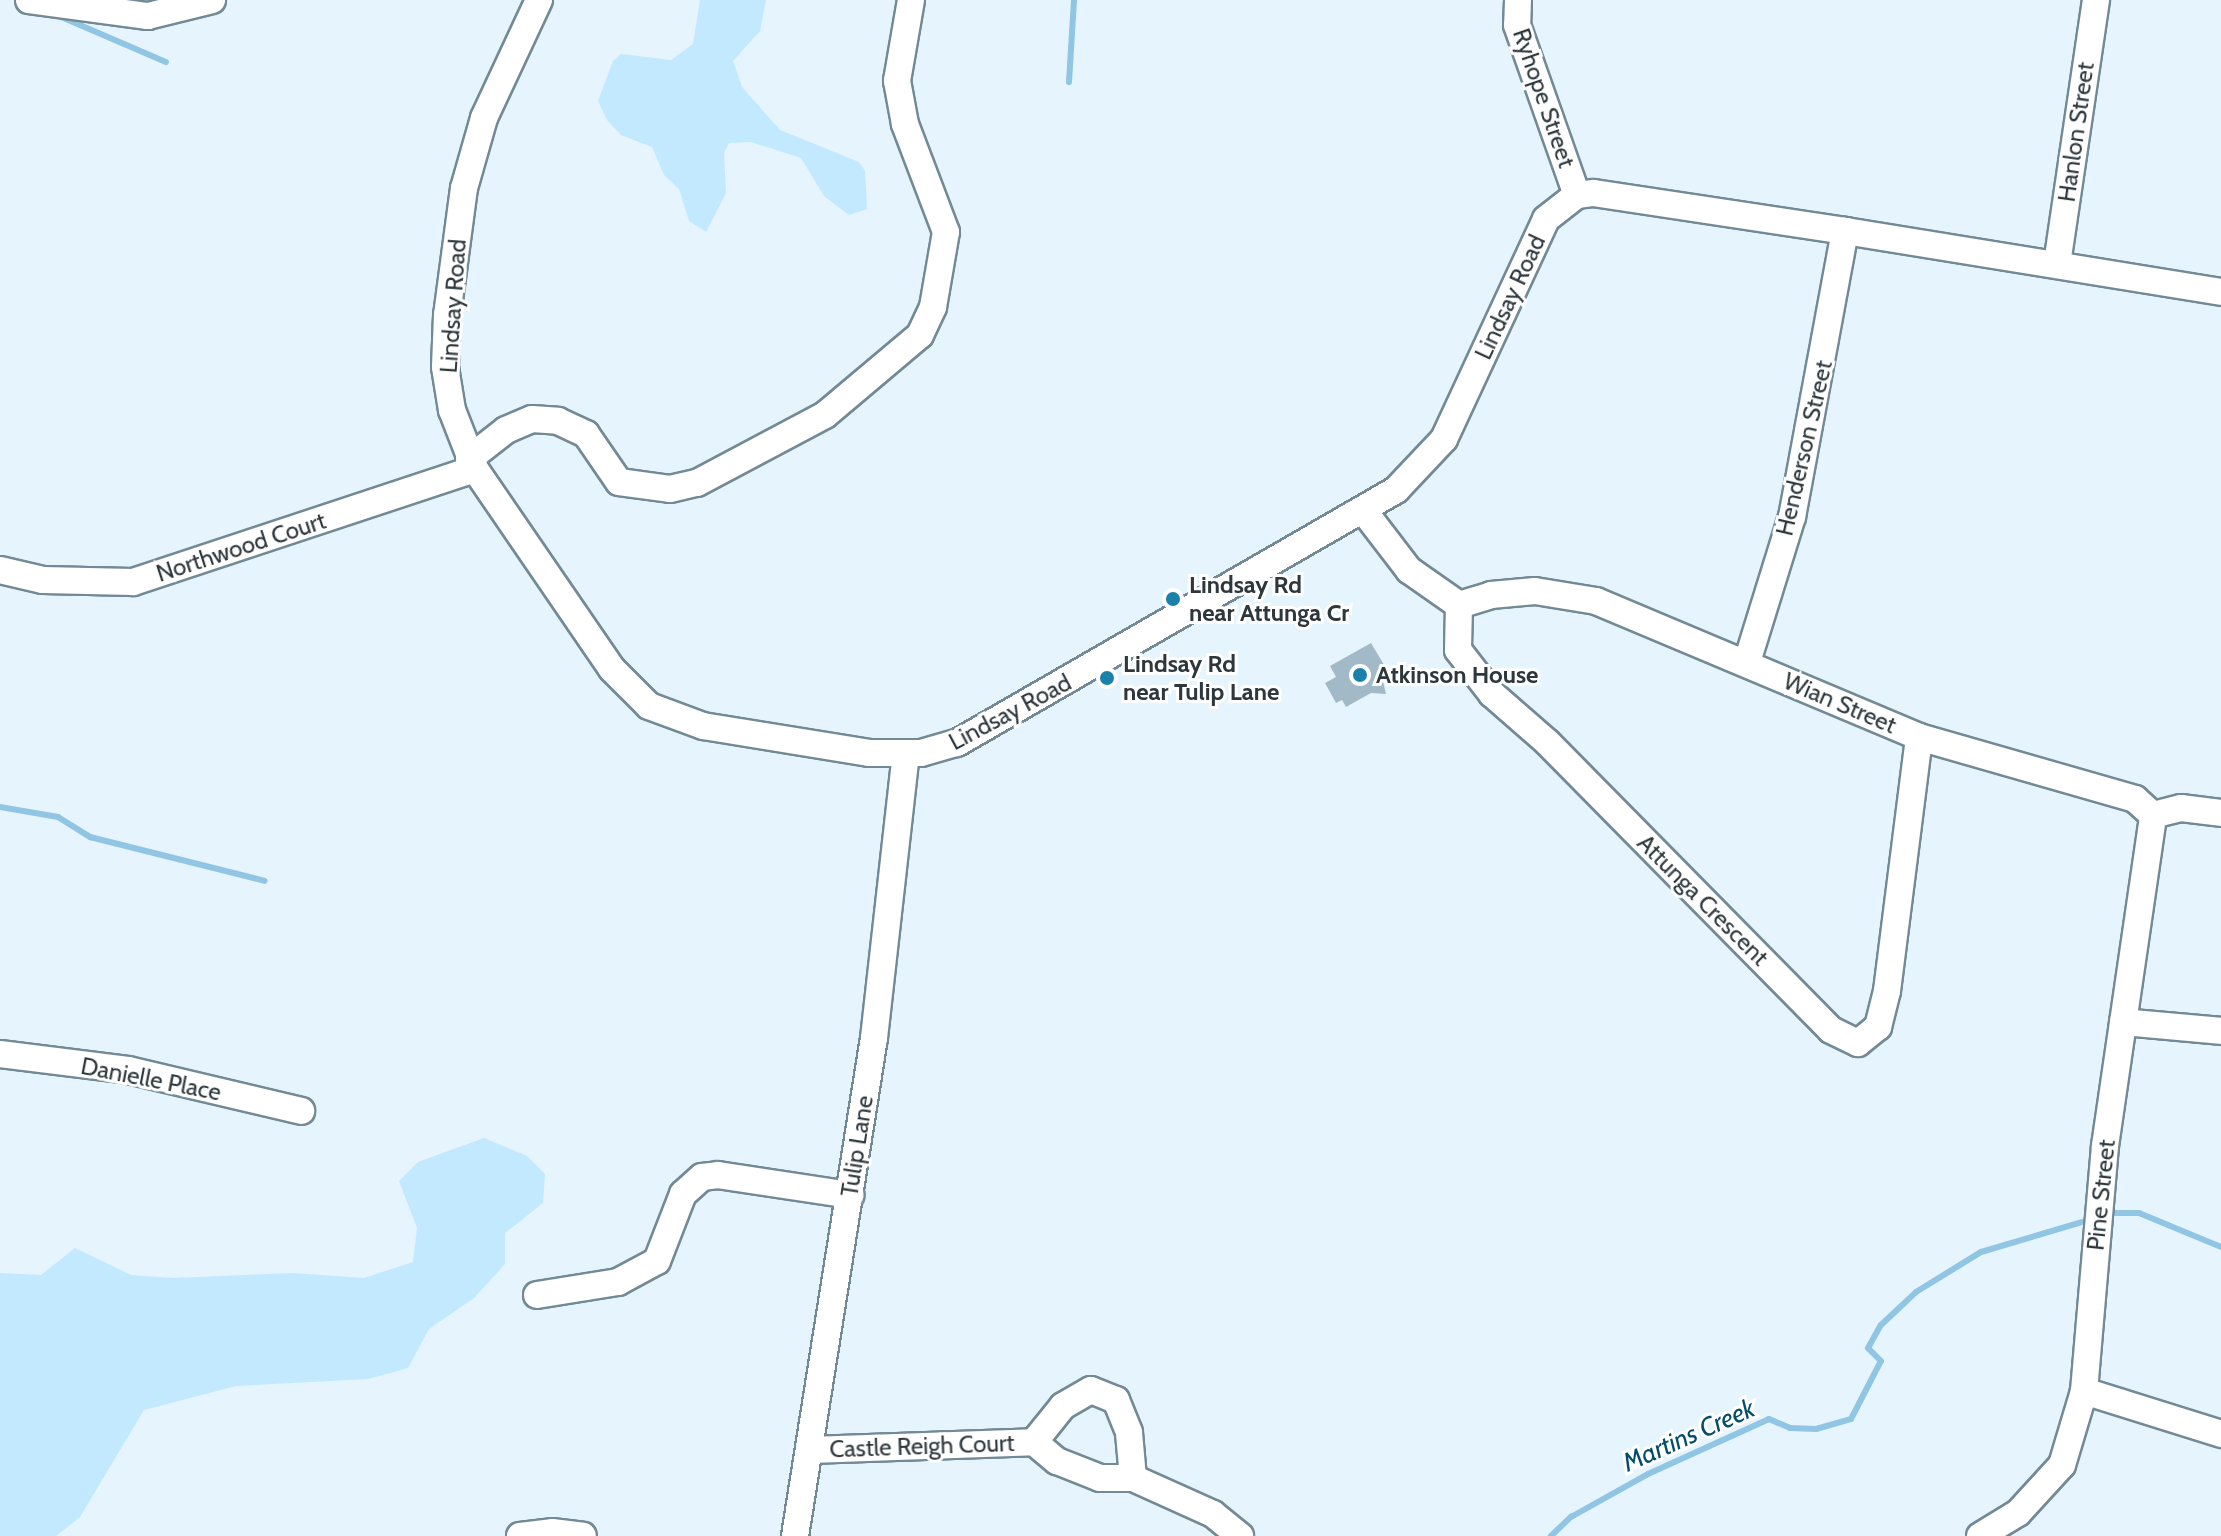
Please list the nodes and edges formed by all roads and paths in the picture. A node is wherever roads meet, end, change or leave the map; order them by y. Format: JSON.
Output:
{"nodes":[{"id":1,"x":29,"y":0,"type":"edge"},
{"id":2,"x":212,"y":0,"type":"edge"},
{"id":3,"x":539,"y":0,"type":"edge"},
{"id":4,"x":911,"y":0,"type":"edge"},
{"id":5,"x":1518,"y":0,"type":"edge"},
{"id":6,"x":2096,"y":0,"type":"edge"},
{"id":7,"x":1577,"y":195,"type":"junction"},
{"id":8,"x":1845,"y":231,"type":"junction"},
{"id":9,"x":2057,"y":264,"type":"junction"},
{"id":10,"x":2221,"y":292,"type":"edge"},
{"id":11,"x":472,"y":464,"type":"junction"},
{"id":12,"x":1363,"y":510,"type":"junction"},
{"id":13,"x":0,"y":570,"type":"edge"},
{"id":14,"x":1459,"y":605,"type":"junction"},
{"id":15,"x":1747,"y":662,"type":"junction"},
{"id":16,"x":1919,"y":737,"type":"junction"},
{"id":17,"x":906,"y":754,"type":"junction"},
{"id":18,"x":2221,"y":813,"type":"edge"},
{"id":19,"x":2153,"y":815,"type":"junction"},
{"id":20,"x":2123,"y":1022,"type":"junction"},
{"id":21,"x":2221,"y":1031,"type":"edge"},
{"id":22,"x":0,"y":1054,"type":"edge"},
{"id":23,"x":301,"y":1111,"type":"dead end"},
{"id":24,"x":850,"y":1195,"type":"junction"},
{"id":25,"x":537,"y":1295,"type":"dead end"},
{"id":26,"x":2084,"y":1391,"type":"junction"},
{"id":27,"x":2221,"y":1434,"type":"edge"},
{"id":28,"x":1034,"y":1442,"type":"junction"},
{"id":29,"x":810,"y":1450,"type":"junction"},
{"id":30,"x":1133,"y":1478,"type":"junction"},
{"id":31,"x":520,"y":1536,"type":"edge"},
{"id":32,"x":583,"y":1536,"type":"edge"},
{"id":33,"x":795,"y":1536,"type":"edge"},
{"id":34,"x":1240,"y":1536,"type":"edge"},
{"id":35,"x":1980,"y":1536,"type":"edge"}],
"edges":[{"from":1,"to":2,"type":"street"},
{"from":3,"to":11,"type":"street","name":"Lindsay Road"},
{"from":4,"to":11,"type":"street","name":"Northwood Court"},
{"from":5,"to":7,"type":"street","name":"Ryhope Street"},
{"from":6,"to":9,"type":"street","name":"Hanlon Street"},
{"from":7,"to":8,"type":"street"},
{"from":7,"to":12,"type":"street","name":"Lindsay Road"},
{"from":8,"to":9,"type":"street"},
{"from":8,"to":15,"type":"street","name":"Henderson Street"},
{"from":9,"to":10,"type":"street"},
{"from":11,"to":13,"type":"street","name":"Northwood Court"},
{"from":11,"to":17,"type":"street","name":"Lindsay Road"},
{"from":12,"to":14,"type":"street"},
{"from":12,"to":17,"type":"street","name":"Lindsay Road"},
{"from":14,"to":15,"type":"street","name":"Wian Street"},
{"from":14,"to":16,"type":"street","name":"Attunga Crescent"},
{"from":15,"to":16,"type":"street","name":"Wian Street"},
{"from":16,"to":19,"type":"street","name":"Wian Street"},
{"from":17,"to":24,"type":"street","name":"Tulip Lane"},
{"from":18,"to":19,"type":"street"},
{"from":19,"to":20,"type":"street","name":"Pine Street"},
{"from":20,"to":21,"type":"street"},
{"from":20,"to":26,"type":"street","name":"Pine Street"},
{"from":22,"to":23,"type":"street","name":"Danielle Place"},
{"from":24,"to":25,"type":"street"},
{"from":24,"to":29,"type":"street","name":"Tulip Lane"},
{"from":26,"to":27,"type":"street"},
{"from":26,"to":35,"type":"street","name":"Pine Street"},
{"from":28,"to":29,"type":"street","name":"Castle Reigh Court"},
{"from":28,"to":30,"type":"street","name":"Castle Reigh Court"},
{"from":28,"to":30,"type":"street","name":"Castle Reigh Court"},
{"from":29,"to":33,"type":"street","name":"Tulip Lane"},
{"from":30,"to":34,"type":"street","name":"Castle Reigh Court"},
{"from":31,"to":32,"type":"street"}]}
